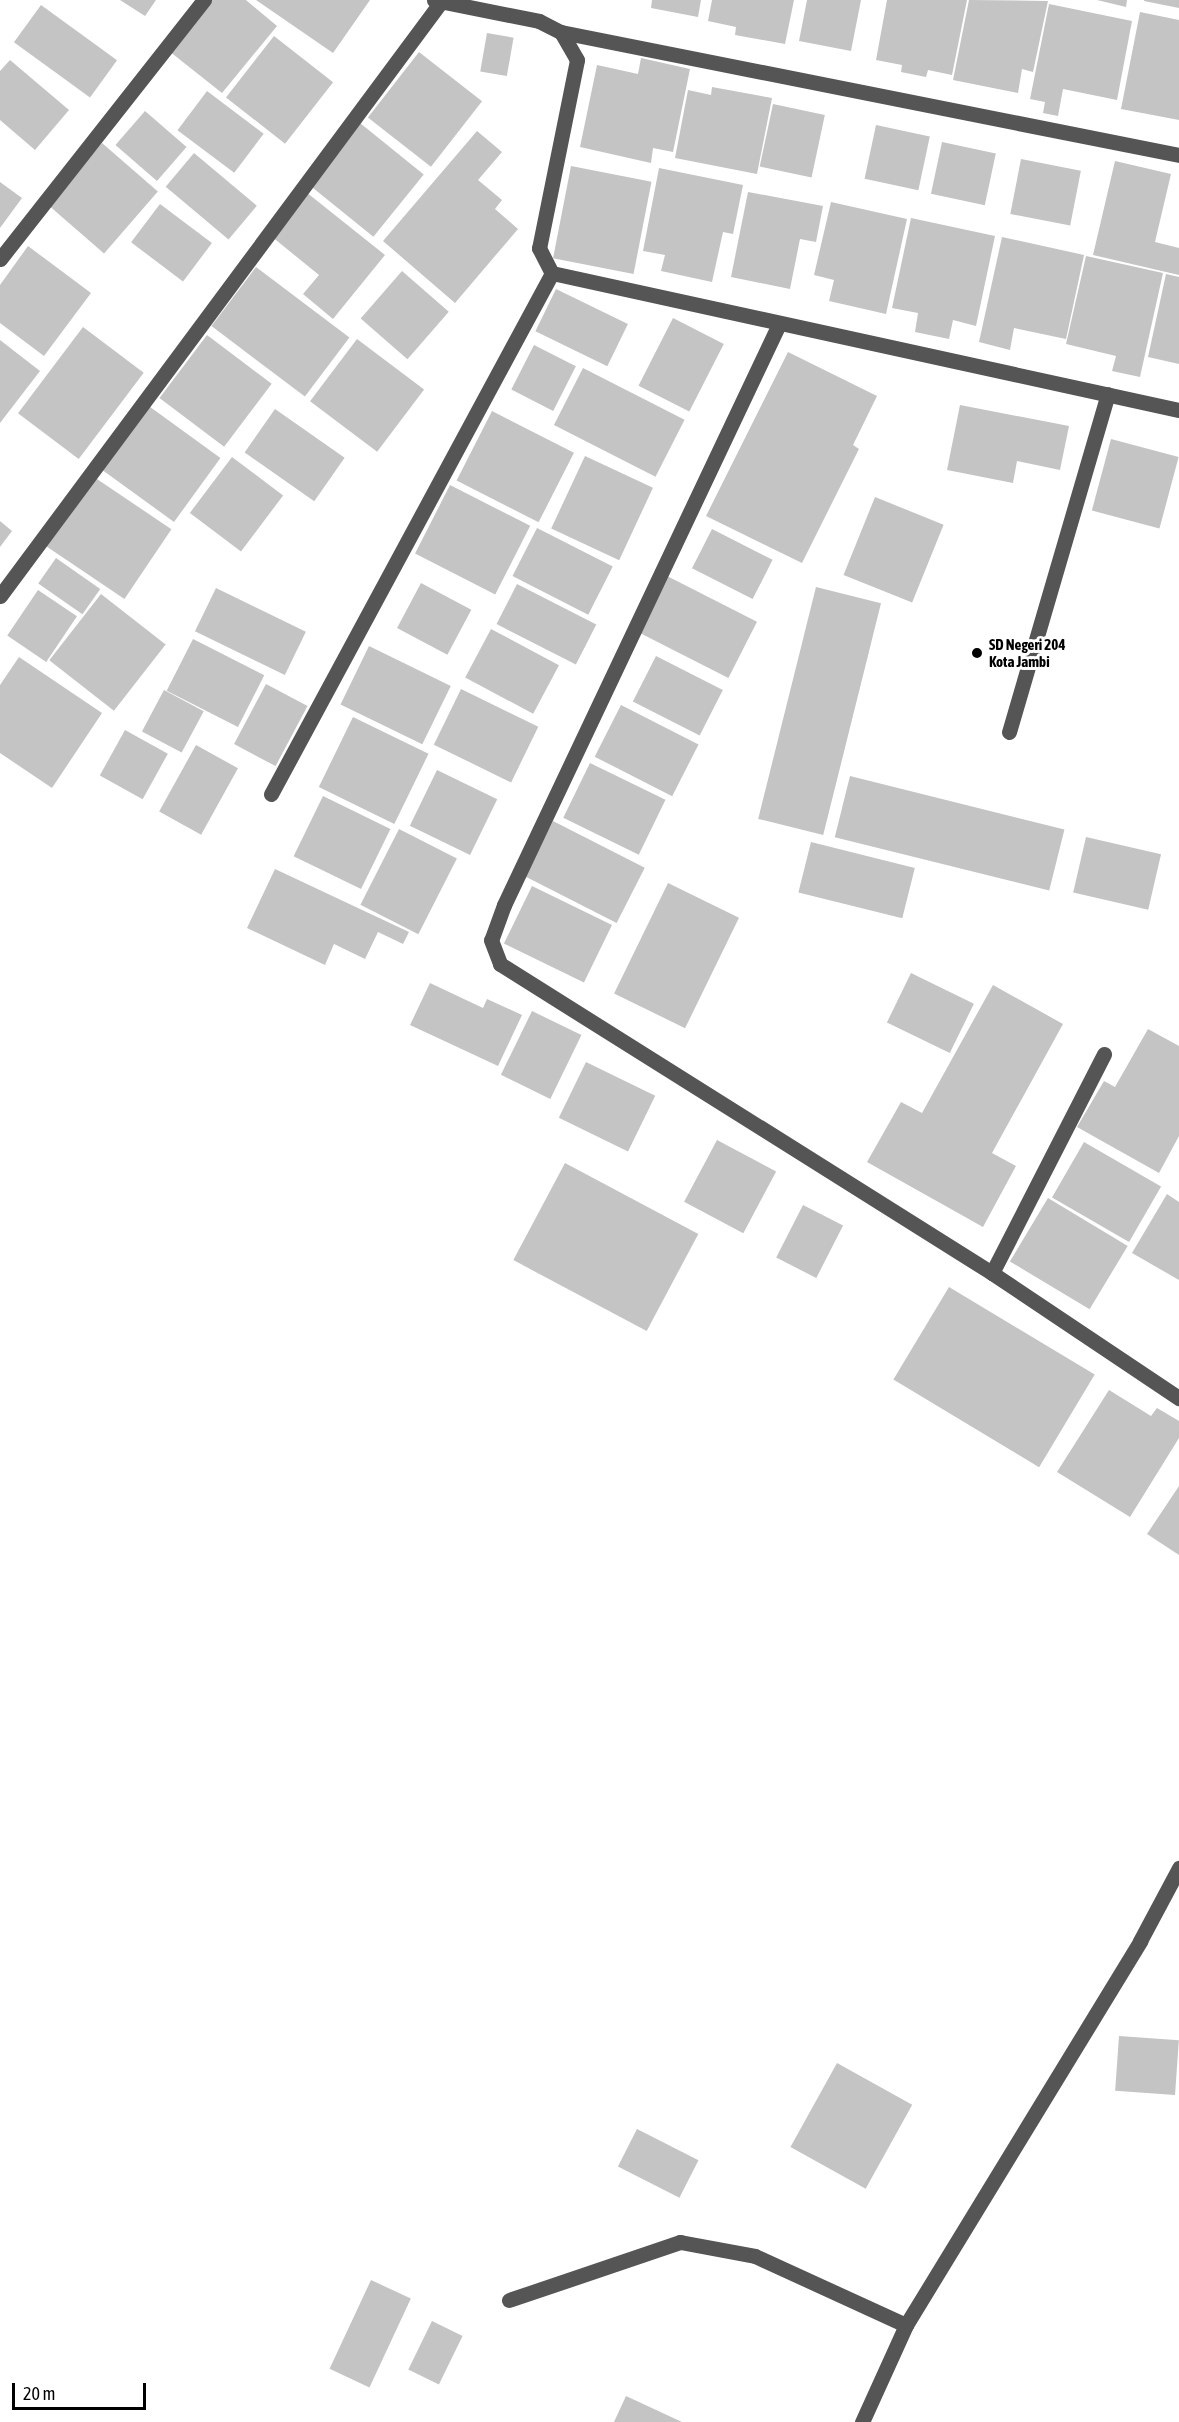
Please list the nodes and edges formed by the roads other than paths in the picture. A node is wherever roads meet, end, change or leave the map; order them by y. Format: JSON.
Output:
{"nodes":[{"id":1,"x":204,"y":0,"type":"edge"},
{"id":2,"x":437,"y":1,"type":"edge"},
{"id":3,"x":561,"y":32,"type":"junction"},
{"id":4,"x":1179,"y":155,"type":"edge"},
{"id":5,"x":0,"y":259,"type":"edge"},
{"id":6,"x":552,"y":273,"type":"junction"},
{"id":7,"x":779,"y":324,"type":"junction"},
{"id":8,"x":1108,"y":394,"type":"junction"},
{"id":9,"x":1179,"y":411,"type":"edge"},
{"id":10,"x":0,"y":596,"type":"edge"},
{"id":11,"x":1009,"y":732,"type":"dead end"},
{"id":12,"x":271,"y":794,"type":"dead end"},
{"id":13,"x":1104,"y":1054,"type":"dead end"},
{"id":14,"x":992,"y":1273,"type":"junction"},
{"id":15,"x":1179,"y":1398,"type":"edge"},
{"id":16,"x":1179,"y":1869,"type":"edge"},
{"id":17,"x":509,"y":2300,"type":"dead end"},
{"id":18,"x":906,"y":2325,"type":"junction"},
{"id":19,"x":862,"y":2422,"type":"edge"}],
"edges":[{"from":1,"to":5,"type":"street"},
{"from":2,"to":3,"type":"street"},
{"from":2,"to":10,"type":"street"},
{"from":3,"to":4,"type":"street"},
{"from":3,"to":6,"type":"street"},
{"from":6,"to":7,"type":"street"},
{"from":6,"to":12,"type":"street"},
{"from":7,"to":8,"type":"street"},
{"from":7,"to":14,"type":"street"},
{"from":8,"to":9,"type":"street"},
{"from":8,"to":11,"type":"street"},
{"from":13,"to":14,"type":"street"},
{"from":14,"to":15,"type":"street"},
{"from":16,"to":18,"type":"street"},
{"from":17,"to":18,"type":"street"},
{"from":18,"to":19,"type":"street"}]}
